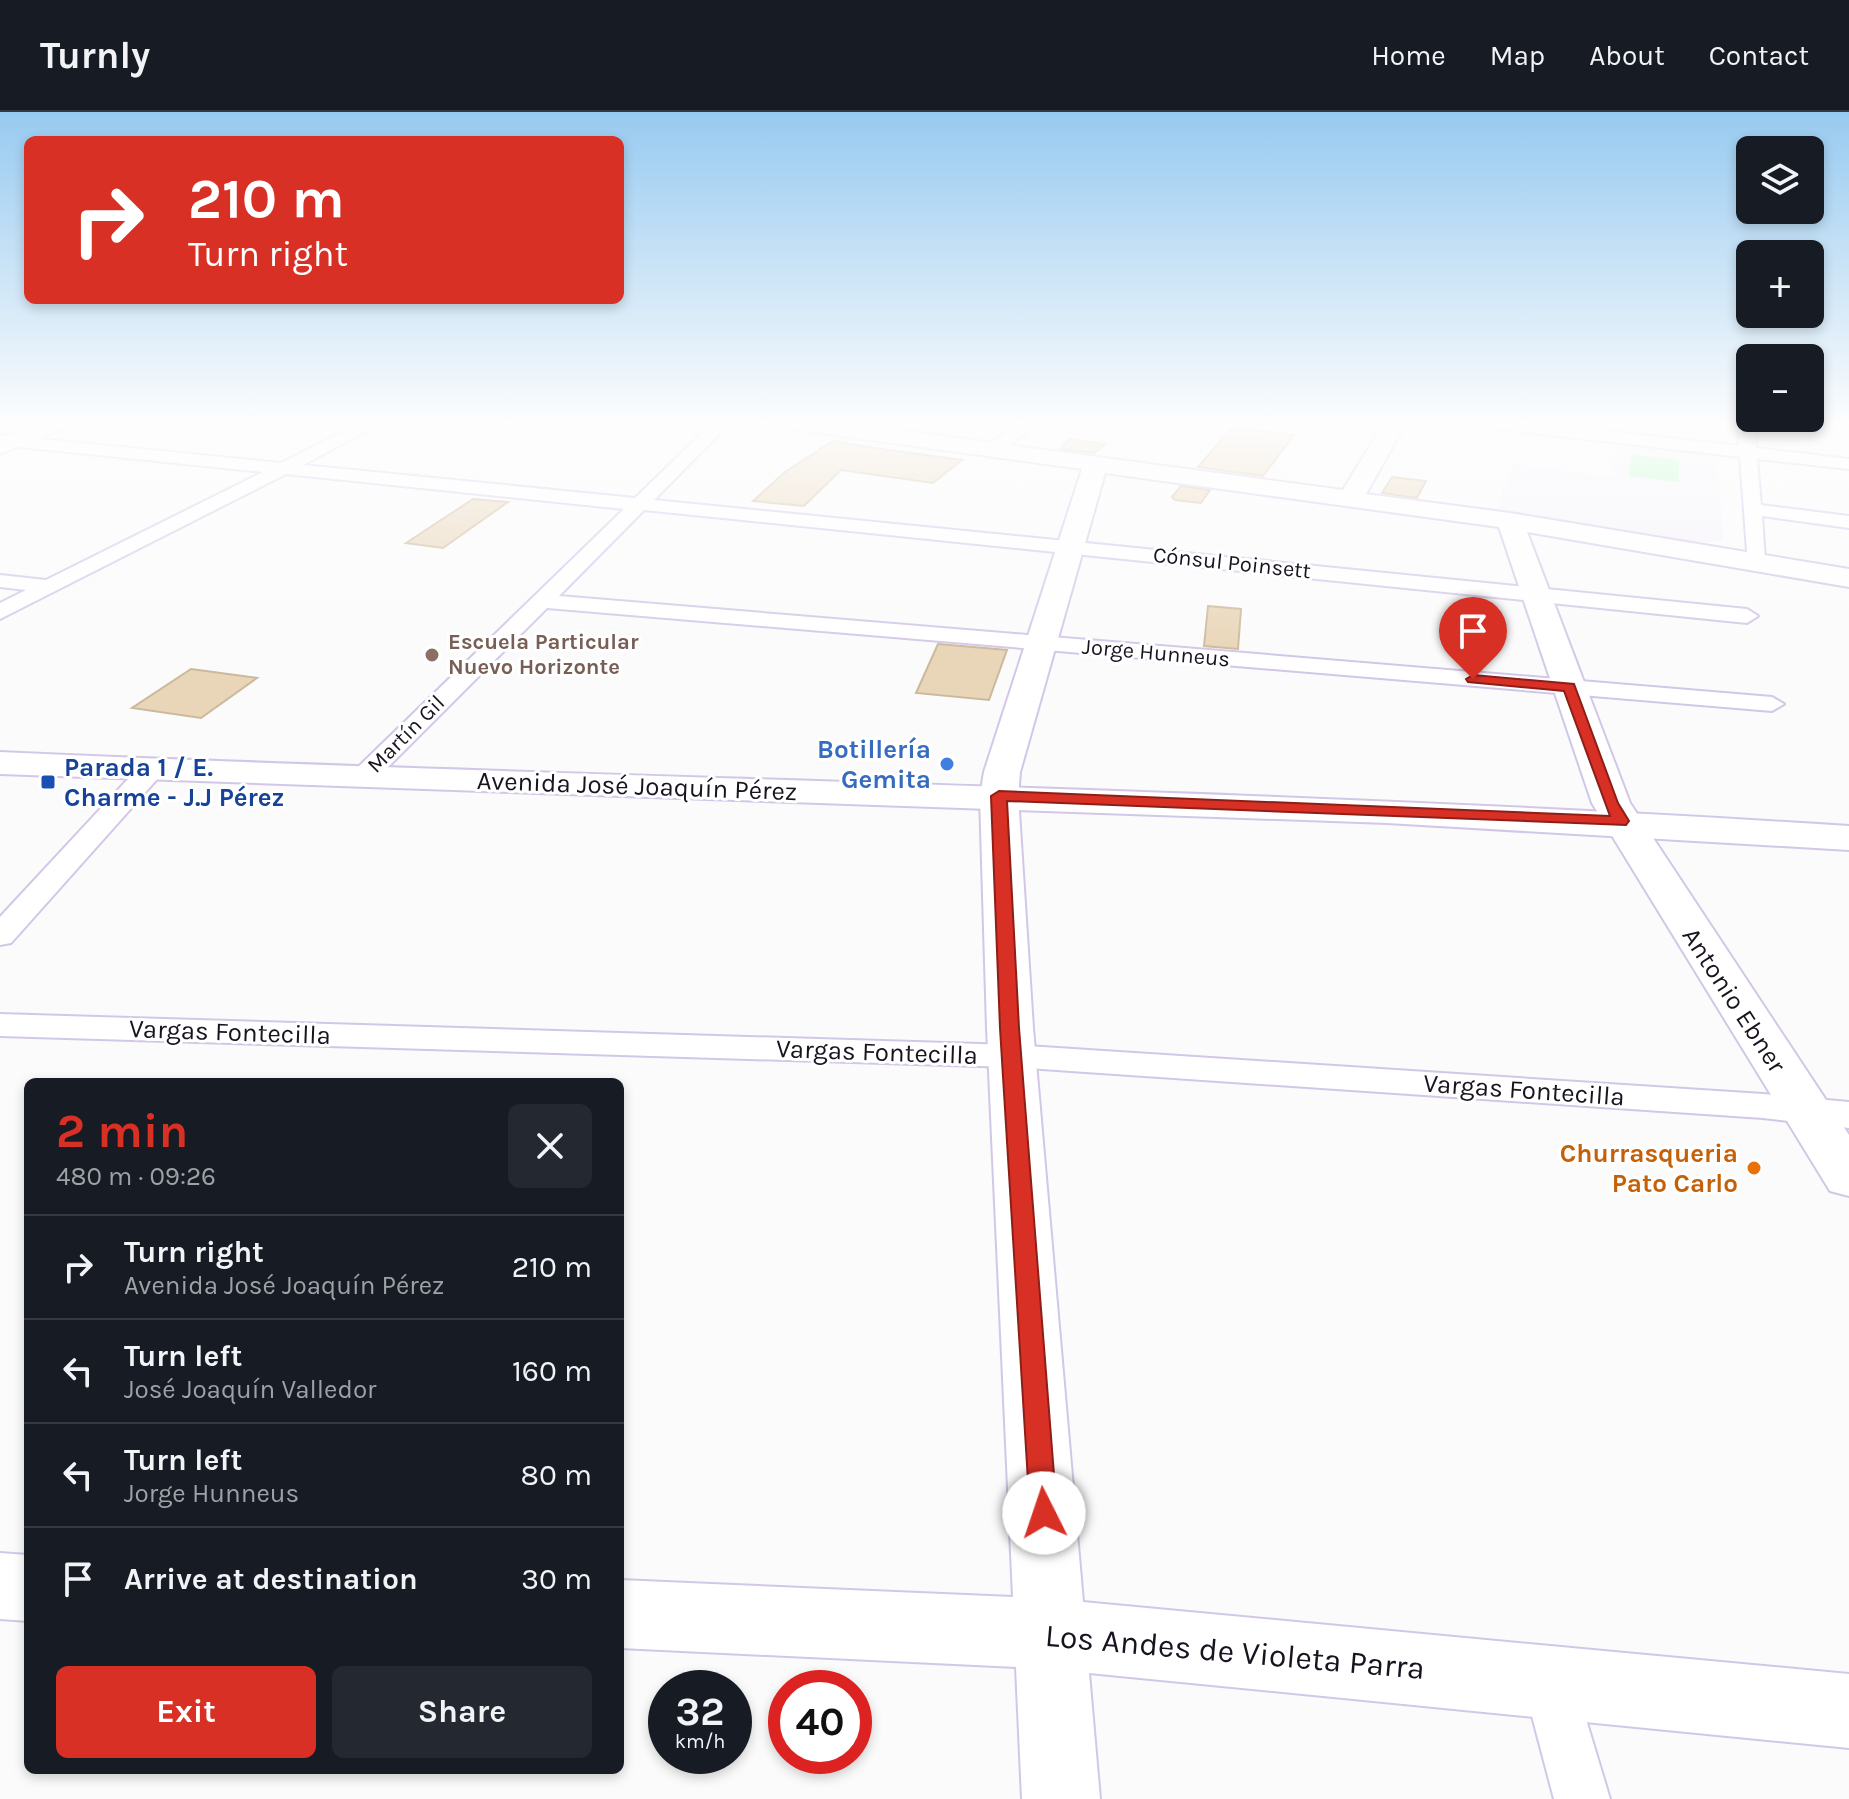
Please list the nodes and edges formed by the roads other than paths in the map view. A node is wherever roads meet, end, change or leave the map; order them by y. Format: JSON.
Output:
{"nodes":[{"id":1,"x":221,"y":500,"type":"edge"},
{"id":2,"x":609,"y":500,"type":"edge"},
{"id":3,"x":644,"y":500,"type":"edge"},
{"id":4,"x":1085,"y":500,"type":"edge"},
{"id":5,"x":1363,"y":500,"type":"edge"},
{"id":6,"x":1751,"y":500,"type":"edge"},
{"id":7,"x":641,"y":503,"type":"junction"},
{"id":8,"x":1751,"y":509,"type":"junction"},
{"id":9,"x":1510,"y":521,"type":"junction"},
{"id":10,"x":1849,"y":522,"type":"edge"},
{"id":11,"x":1071,"y":547,"type":"junction"},
{"id":12,"x":1755,"y":561,"type":"junction"},
{"id":13,"x":1849,"y":578,"type":"edge"},
{"id":14,"x":0,"y":581,"type":"edge"},
{"id":15,"x":49,"y":587,"type":"junction"},
{"id":16,"x":1536,"y":595,"type":"junction"},
{"id":17,"x":541,"y":601,"type":"junction"},
{"id":18,"x":0,"y":612,"type":"edge"},
{"id":19,"x":1747,"y":616,"type":"dead end"},
{"id":20,"x":1041,"y":643,"type":"junction"},
{"id":21,"x":1569,"y":687,"type":"junction"},
{"id":22,"x":1772,"y":704,"type":"dead end"},
{"id":23,"x":0,"y":763,"type":"edge"},
{"id":24,"x":150,"y":771,"type":"junction"},
{"id":25,"x":361,"y":779,"type":"junction"},
{"id":26,"x":999,"y":796,"type":"junction"},
{"id":27,"x":1621,"y":821,"type":"junction"},
{"id":28,"x":1849,"y":838,"type":"edge"},
{"id":29,"x":0,"y":936,"type":"edge"},
{"id":30,"x":0,"y":1025,"type":"edge"},
{"id":31,"x":1012,"y":1056,"type":"junction"},
{"id":32,"x":1805,"y":1110,"type":"junction"},
{"id":33,"x":1849,"y":1115,"type":"edge"},
{"id":34,"x":1849,"y":1177,"type":"edge"},
{"id":35,"x":0,"y":1586,"type":"edge"},
{"id":36,"x":24,"y":1588,"type":"edge"},
{"id":37,"x":624,"y":1614,"type":"edge"},
{"id":38,"x":1052,"y":1634,"type":"junction"},
{"id":39,"x":1550,"y":1682,"type":"junction"},
{"id":40,"x":1849,"y":1711,"type":"edge"},
{"id":41,"x":1061,"y":1799,"type":"edge"},
{"id":42,"x":1582,"y":1799,"type":"edge"}],
"edges":[{"from":1,"to":15,"type":"street"},
{"from":2,"to":7,"type":"street","name":"Cónsul Poinsett"},
{"from":3,"to":7,"type":"street","name":"Martín Gil"},
{"from":4,"to":11,"type":"street"},
{"from":5,"to":9,"type":"street"},
{"from":6,"to":8,"type":"street"},
{"from":7,"to":11,"type":"street","name":"Cónsul Poinsett"},
{"from":7,"to":17,"type":"street","name":"Martín Gil"},
{"from":8,"to":10,"type":"street"},
{"from":8,"to":12,"type":"street"},
{"from":9,"to":12,"type":"street"},
{"from":9,"to":16,"type":"street","name":"Antonio Ebner"},
{"from":11,"to":16,"type":"street","name":"Cónsul Poinsett"},
{"from":11,"to":20,"type":"street"},
{"from":12,"to":13,"type":"street"},
{"from":14,"to":15,"type":"street"},
{"from":15,"to":18,"type":"street"},
{"from":16,"to":19,"type":"street","name":"Cónsul Poinsett"},
{"from":16,"to":21,"type":"street","name":"Antonio Ebner"},
{"from":17,"to":20,"type":"street","name":"Jorge Hunneus"},
{"from":17,"to":25,"type":"street","name":"Martín Gil"},
{"from":20,"to":21,"type":"street","name":"Jorge Hunneus"},
{"from":20,"to":26,"type":"street"},
{"from":21,"to":22,"type":"street","name":"Jorge Hunneus"},
{"from":21,"to":27,"type":"street","name":"Antonio Ebner"},
{"from":23,"to":24,"type":"street","name":"Avenida José Joaquín Pérez"},
{"from":24,"to":25,"type":"street","name":"Avenida José Joaquín Pérez"},
{"from":24,"to":29,"type":"street"},
{"from":25,"to":26,"type":"street","name":"Avenida José Joaquín Pérez"},
{"from":26,"to":27,"type":"street","name":"Avenida José Joaquín Pérez"},
{"from":26,"to":31,"type":"street"},
{"from":27,"to":28,"type":"street","name":"Avenida José Joaquín Pérez"},
{"from":27,"to":32,"type":"street","name":"Antonio Ebner"},
{"from":30,"to":31,"type":"street","name":"Vargas Fontecilla"},
{"from":31,"to":32,"type":"street","name":"Vargas Fontecilla"},
{"from":31,"to":38,"type":"street"},
{"from":32,"to":33,"type":"street","name":"Vargas Fontecilla"},
{"from":32,"to":34,"type":"street","name":"Antonio Ebner"},
{"from":35,"to":36,"type":"street"},
{"from":37,"to":38,"type":"street","name":"Los Andes de Violeta Parra"},
{"from":38,"to":39,"type":"street","name":"Los Andes de Violeta Parra"},
{"from":38,"to":41,"type":"street"},
{"from":39,"to":40,"type":"street","name":"Los Andes de Violeta Parra"},
{"from":39,"to":42,"type":"street"}]}
